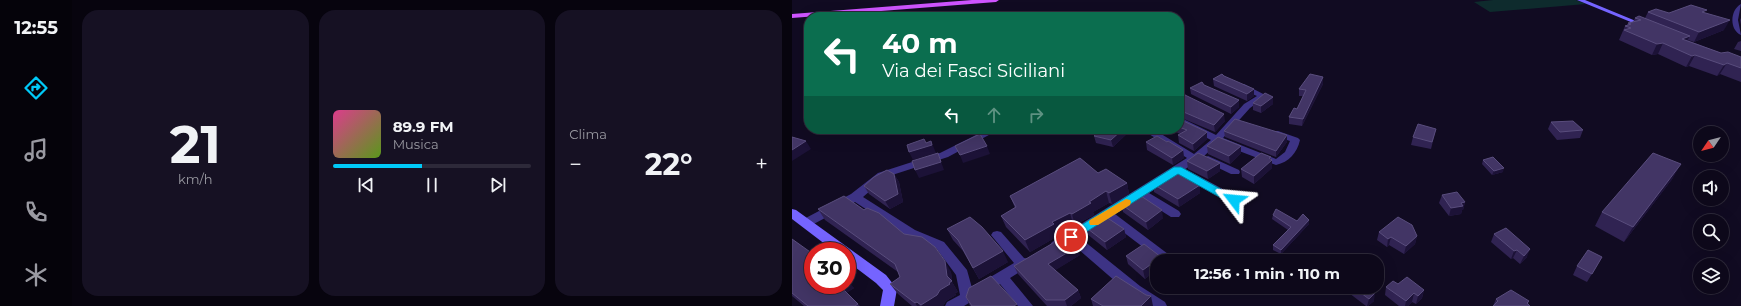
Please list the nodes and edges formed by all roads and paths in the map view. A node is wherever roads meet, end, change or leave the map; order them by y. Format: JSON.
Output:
{"nodes":[{"id":1,"x":996,"y":0,"type":"edge"},
{"id":2,"x":1580,"y":0,"type":"edge"},
{"id":3,"x":1741,"y":6,"type":"edge"},
{"id":4,"x":843,"y":12,"type":"edge"},
{"id":5,"x":804,"y":15,"type":"edge"},
{"id":6,"x":792,"y":16,"type":"edge"},
{"id":7,"x":1738,"y":16,"type":"edge"},
{"id":8,"x":1653,"y":29,"type":"edge"},
{"id":9,"x":1741,"y":33,"type":"edge"},
{"id":10,"x":1228,"y":80,"type":"edge"},
{"id":11,"x":1230,"y":118,"type":"junction"},
{"id":12,"x":1184,"y":122,"type":"edge"},
{"id":13,"x":1247,"y":124,"type":"edge"},
{"id":14,"x":1267,"y":131,"type":"edge"},
{"id":15,"x":985,"y":134,"type":"edge"},
{"id":16,"x":1155,"y":134,"type":"edge"},
{"id":17,"x":1217,"y":139,"type":"junction"},
{"id":18,"x":1197,"y":156,"type":"junction"},
{"id":19,"x":1178,"y":170,"type":"junction"},
{"id":20,"x":1235,"y":172,"type":"dead end"},
{"id":21,"x":1142,"y":192,"type":"junction"},
{"id":22,"x":855,"y":197,"type":"junction"},
{"id":23,"x":1234,"y":200,"type":"dead end"},
{"id":24,"x":792,"y":212,"type":"edge"},
{"id":25,"x":1108,"y":214,"type":"junction"},
{"id":26,"x":1175,"y":214,"type":"dead end"},
{"id":27,"x":806,"y":223,"type":"junction"},
{"id":28,"x":997,"y":235,"type":"dead end"},
{"id":29,"x":1071,"y":237,"type":"junction"},
{"id":30,"x":831,"y":242,"type":"edge"},
{"id":31,"x":1047,"y":250,"type":"edge"},
{"id":32,"x":1160,"y":254,"type":"edge"},
{"id":33,"x":1034,"y":257,"type":"edge"},
{"id":34,"x":856,"y":261,"type":"edge"},
{"id":35,"x":1022,"y":264,"type":"junction"},
{"id":36,"x":1001,"y":276,"type":"junction"},
{"id":37,"x":967,"y":297,"type":"junction"},
{"id":38,"x":887,"y":306,"type":"edge"},
{"id":39,"x":952,"y":306,"type":"edge"},
{"id":40,"x":1026,"y":306,"type":"edge"},
{"id":41,"x":1160,"y":306,"type":"edge"}],
"edges":[{"from":1,"to":4,"type":"main road"},
{"from":2,"to":8,"type":"main road"},
{"from":3,"to":7,"type":"street"},
{"from":5,"to":6,"type":"main road"},
{"from":7,"to":9,"type":"street"},
{"from":10,"to":11,"type":"street"},
{"from":11,"to":13,"type":"street"},
{"from":11,"to":17,"type":"street"},
{"from":12,"to":17,"type":"street"},
{"from":14,"to":17,"type":"street"},
{"from":15,"to":22,"type":"street"},
{"from":16,"to":18,"type":"street"},
{"from":17,"to":18,"type":"street"},
{"from":18,"to":19,"type":"street"},
{"from":18,"to":20,"type":"street"},
{"from":19,"to":21,"type":"street"},
{"from":19,"to":23,"type":"street"},
{"from":21,"to":25,"type":"street"},
{"from":21,"to":26,"type":"street"},
{"from":22,"to":27,"type":"street"},
{"from":22,"to":37,"type":"street"},
{"from":24,"to":27,"type":"main road"},
{"from":25,"to":29,"type":"street"},
{"from":25,"to":32,"type":"street"},
{"from":27,"to":30,"type":"main road"},
{"from":28,"to":35,"type":"street"},
{"from":29,"to":31,"type":"street"},
{"from":29,"to":41,"type":"street"},
{"from":33,"to":35,"type":"street"},
{"from":34,"to":38,"type":"main road"},
{"from":35,"to":36,"type":"street"},
{"from":36,"to":37,"type":"street"},
{"from":36,"to":40,"type":"street"},
{"from":37,"to":39,"type":"street"}]}
